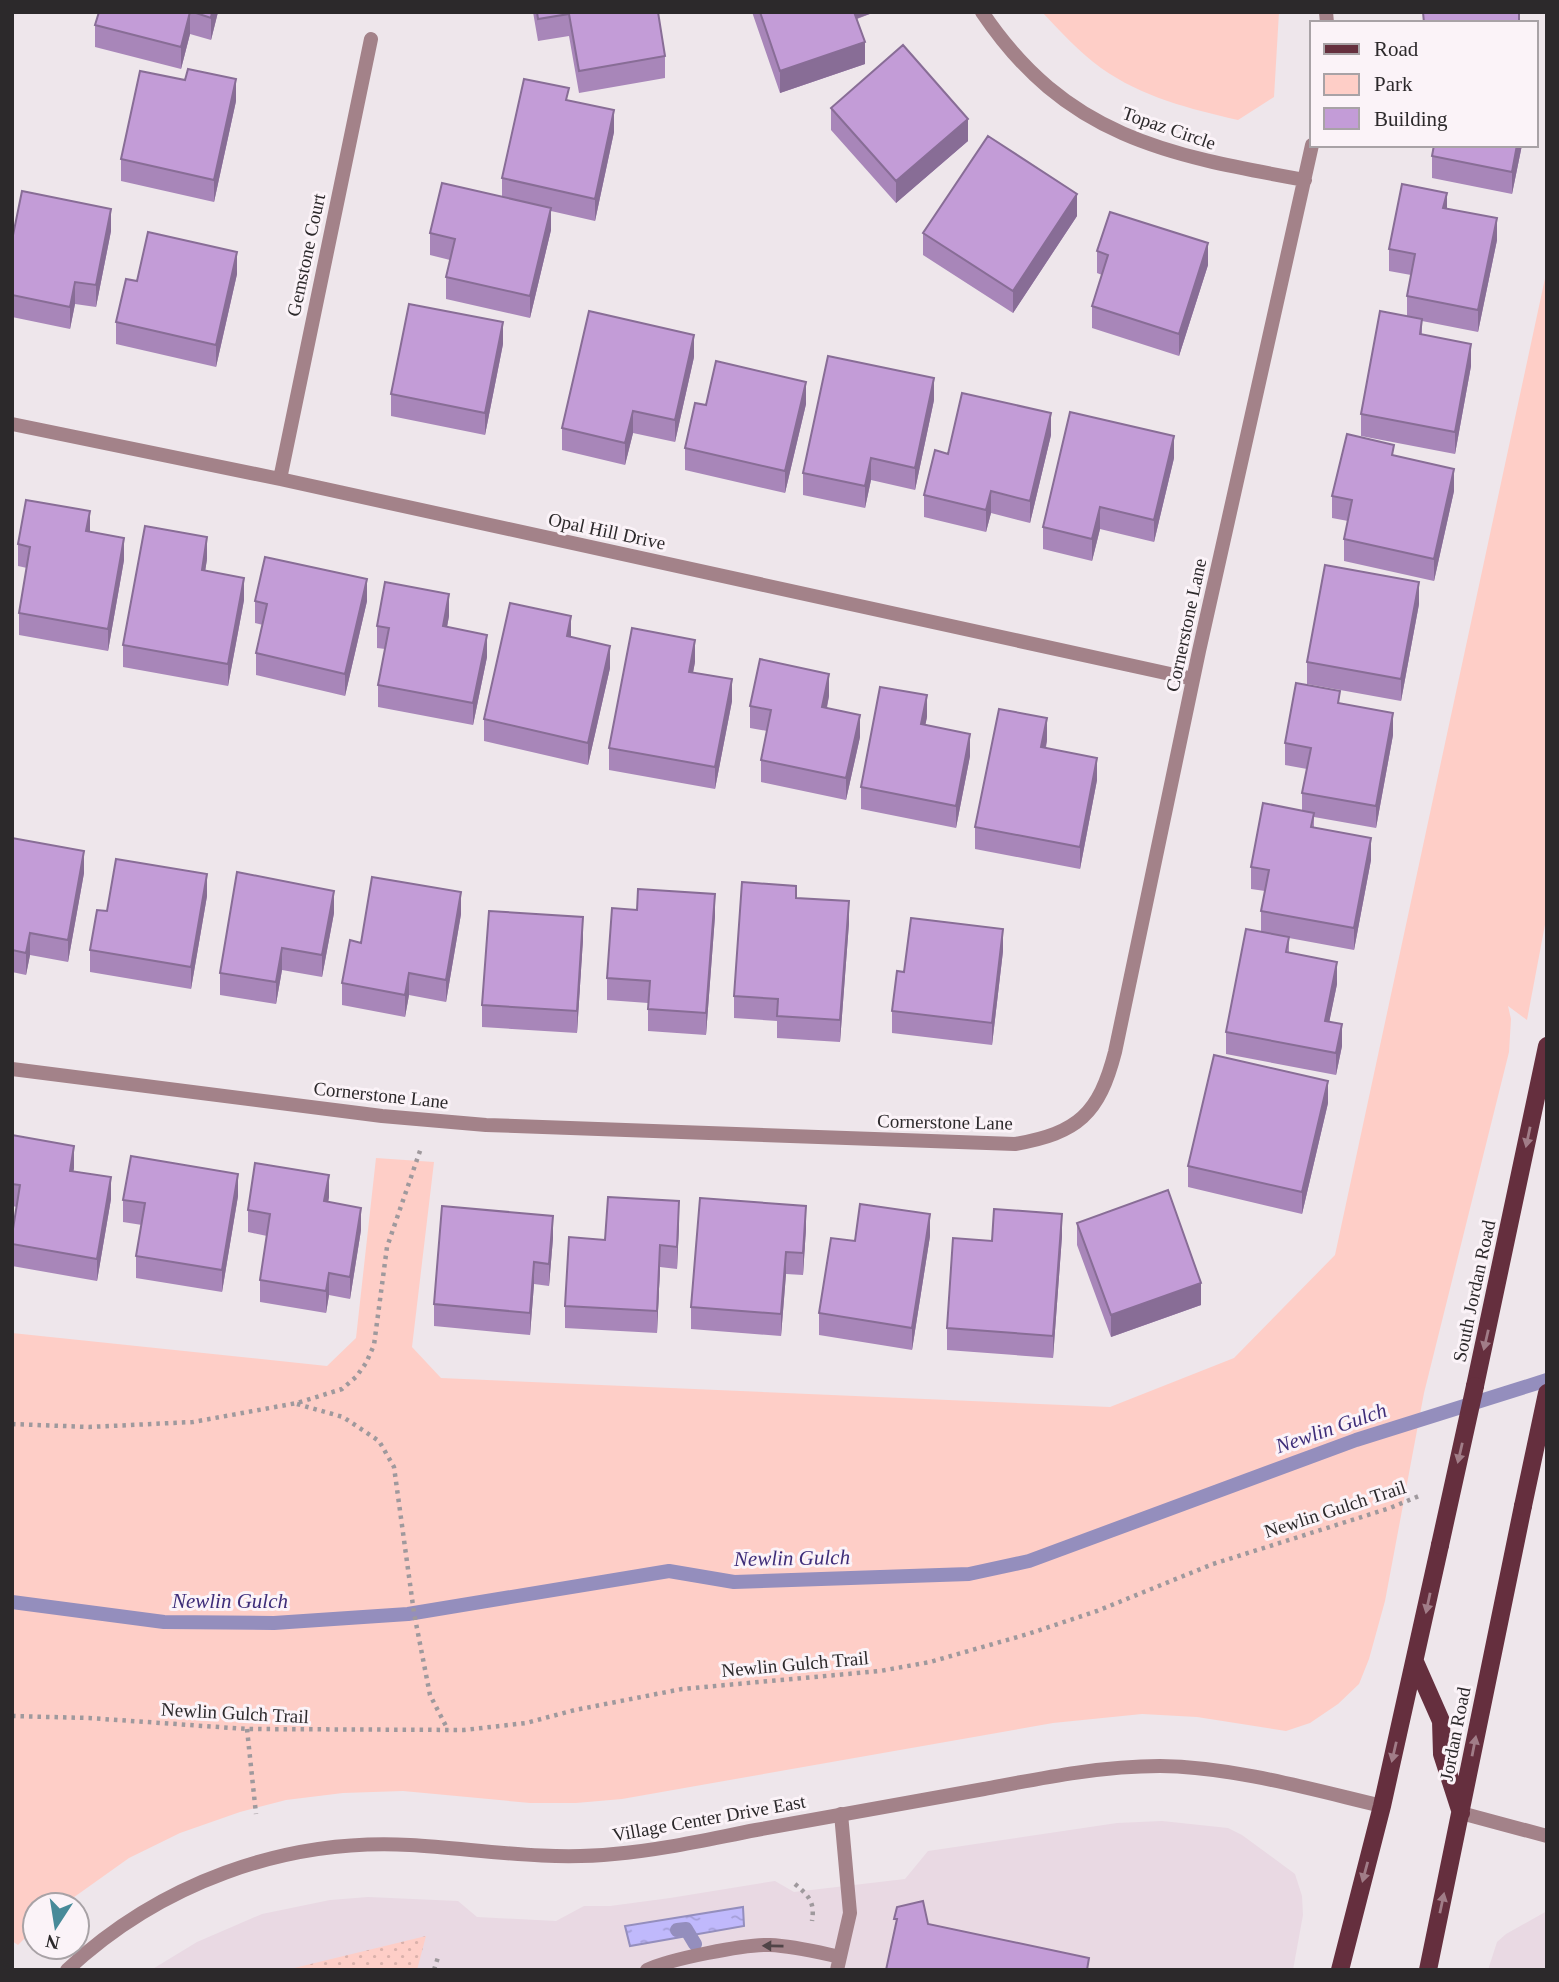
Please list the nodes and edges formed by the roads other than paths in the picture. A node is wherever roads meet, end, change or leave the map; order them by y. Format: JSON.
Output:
{"nodes":[{"id":1,"x":982,"y":12,"type":"edge"},
{"id":2,"x":371,"y":39,"type":"dead end"},
{"id":3,"x":1312,"y":147,"type":"edge"},
{"id":4,"x":1305,"y":180,"type":"junction"},
{"id":5,"x":12,"y":424,"type":"edge"},
{"id":6,"x":280,"y":479,"type":"junction"},
{"id":7,"x":1193,"y":680,"type":"junction"},
{"id":8,"x":1547,"y":1046,"type":"edge"},
{"id":9,"x":12,"y":1069,"type":"edge"},
{"id":10,"x":1547,"y":1393,"type":"edge"},
{"id":11,"x":1415,"y":1662,"type":"junction"},
{"id":12,"x":1382,"y":1806,"type":"junction"},
{"id":13,"x":1461,"y":1813,"type":"junction"},
{"id":14,"x":841,"y":1814,"type":"junction"},
{"id":15,"x":1547,"y":1836,"type":"edge"},
{"id":16,"x":839,"y":1963,"type":"edge"},
{"id":17,"x":66,"y":1970,"type":"edge"},
{"id":18,"x":647,"y":1970,"type":"edge"},
{"id":19,"x":1340,"y":1970,"type":"edge"},
{"id":20,"x":1428,"y":1970,"type":"edge"}],
"edges":[{"from":1,"to":4,"type":"street","name":"Topaz Circle"},
{"from":2,"to":6,"type":"street","name":"Gemstone Court"},
{"from":3,"to":4,"type":"street","name":"Cornerstone Lane"},
{"from":4,"to":7,"type":"street","name":"Cornerstone Lane"},
{"from":5,"to":6,"type":"street","name":"Opal Hill Drive"},
{"from":6,"to":7,"type":"street","name":"Opal Hill Drive"},
{"from":7,"to":9,"type":"street","name":"Cornerstone Lane"},
{"from":8,"to":11,"type":"main road","name":"South Jordan Road","one_way":true,"bridge":true},
{"from":13,"to":10,"type":"main road","name":"Jordan Road","one_way":true,"bridge":true},
{"from":11,"to":12,"type":"main road","one_way":true},
{"from":11,"to":13,"type":"main road"},
{"from":12,"to":14,"type":"street","name":"Village Center Drive East"},
{"from":12,"to":19,"type":"main road","one_way":true},
{"from":13,"to":15,"type":"street"},
{"from":20,"to":13,"type":"main road","name":"Jordan Road","one_way":true},
{"from":14,"to":16,"type":"street"},
{"from":14,"to":17,"type":"street","name":"Village Center Drive East"},
{"from":16,"to":18,"type":"street","one_way":true}]}
